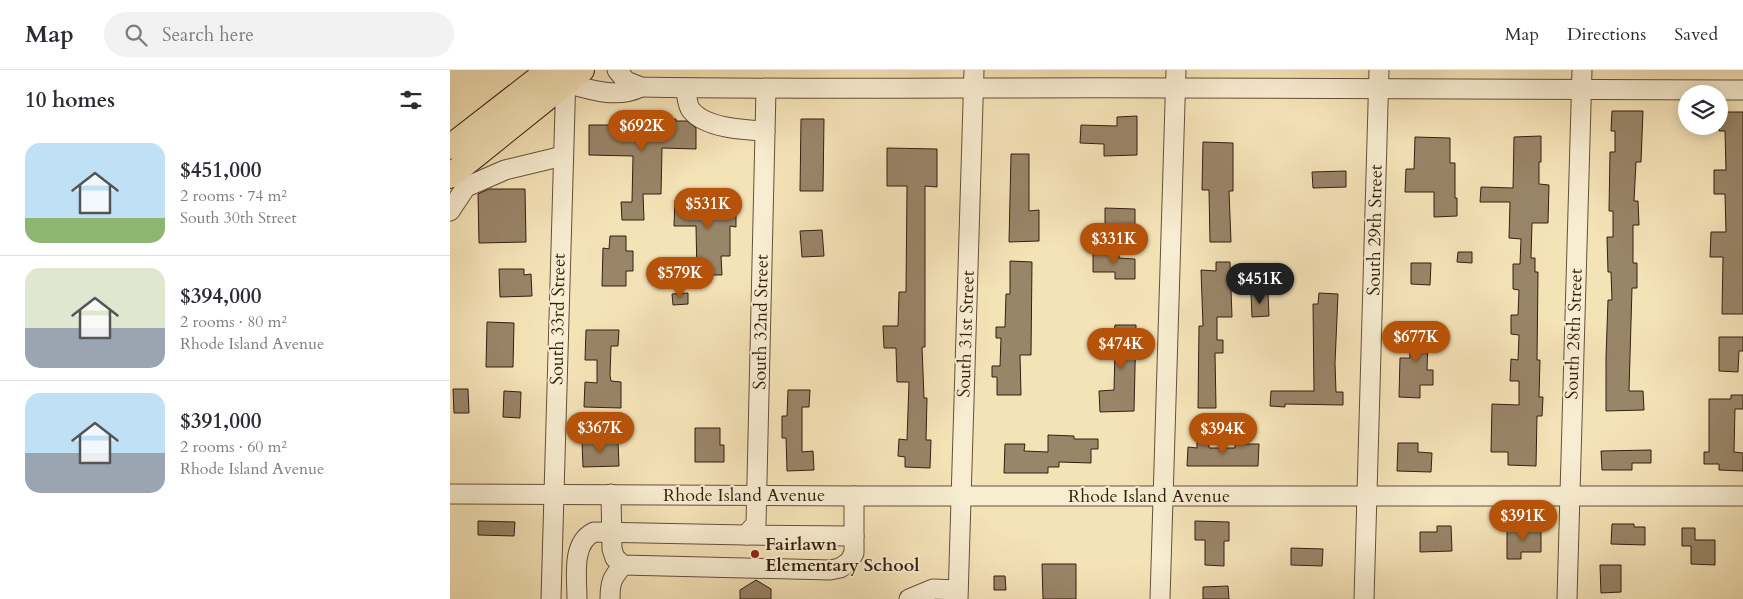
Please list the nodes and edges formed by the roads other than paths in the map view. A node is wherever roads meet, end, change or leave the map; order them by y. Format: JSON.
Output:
{"nodes":[{"id":1,"x":617,"y":70,"type":"edge"},
{"id":2,"x":1582,"y":70,"type":"edge"},
{"id":3,"x":566,"y":73,"type":"edge"},
{"id":4,"x":974,"y":79,"type":"edge"},
{"id":5,"x":1176,"y":79,"type":"edge"},
{"id":6,"x":1379,"y":79,"type":"edge"},
{"id":7,"x":642,"y":87,"type":"junction"},
{"id":8,"x":685,"y":88,"type":"junction"},
{"id":9,"x":766,"y":89,"type":"junction"},
{"id":10,"x":1743,"y":90,"type":"edge"},
{"id":11,"x":1582,"y":91,"type":"junction"},
{"id":12,"x":765,"y":131,"type":"junction"},
{"id":13,"x":450,"y":147,"type":"edge"},
{"id":14,"x":563,"y":156,"type":"junction"},
{"id":15,"x":450,"y":176,"type":"edge"},
{"id":16,"x":450,"y":211,"type":"edge"},
{"id":17,"x":450,"y":494,"type":"edge"},
{"id":18,"x":554,"y":494,"type":"junction"},
{"id":19,"x":611,"y":494,"type":"junction"},
{"id":20,"x":757,"y":495,"type":"junction"},
{"id":21,"x":961,"y":495,"type":"junction"},
{"id":22,"x":854,"y":496,"type":"junction"},
{"id":23,"x":1164,"y":496,"type":"junction"},
{"id":24,"x":1366,"y":496,"type":"junction"},
{"id":25,"x":1570,"y":496,"type":"junction"},
{"id":26,"x":1743,"y":496,"type":"edge"},
{"id":27,"x":611,"y":532,"type":"junction"},
{"id":28,"x":746,"y":535,"type":"junction"},
{"id":29,"x":854,"y":536,"type":"junction"},
{"id":30,"x":552,"y":548,"type":"junction"},
{"id":31,"x":579,"y":548,"type":"junction"},
{"id":32,"x":623,"y":564,"type":"junction"},
{"id":33,"x":958,"y":594,"type":"edge"},
{"id":34,"x":551,"y":599,"type":"edge"},
{"id":35,"x":577,"y":599,"type":"edge"},
{"id":36,"x":610,"y":599,"type":"edge"},
{"id":37,"x":909,"y":599,"type":"edge"},
{"id":38,"x":1160,"y":599,"type":"edge"},
{"id":39,"x":1364,"y":599,"type":"edge"},
{"id":40,"x":1568,"y":599,"type":"edge"}],
"edges":[{"from":1,"to":7,"type":"street"},
{"from":2,"to":11,"type":"street","name":"South 28th Street"},
{"from":3,"to":7,"type":"street"},
{"from":3,"to":13,"type":"main road"},
{"from":3,"to":14,"type":"street","name":"South 33rd Street"},
{"from":3,"to":15,"type":"main road"},
{"from":4,"to":5,"type":"street"},
{"from":4,"to":9,"type":"street"},
{"from":4,"to":21,"type":"street","name":"South 31st Street"},
{"from":5,"to":6,"type":"street"},
{"from":5,"to":23,"type":"street"},
{"from":6,"to":11,"type":"street"},
{"from":6,"to":24,"type":"street","name":"South 29th Street"},
{"from":7,"to":8,"type":"street"},
{"from":8,"to":9,"type":"street"},
{"from":8,"to":12,"type":"street"},
{"from":9,"to":12,"type":"street","name":"South 32nd Street"},
{"from":10,"to":11,"type":"street"},
{"from":11,"to":25,"type":"street","name":"South 28th Street"},
{"from":12,"to":20,"type":"street","name":"South 32nd Street"},
{"from":14,"to":16,"type":"street"},
{"from":14,"to":18,"type":"street","name":"South 33rd Street"},
{"from":17,"to":18,"type":"street","name":"Rhode Island Avenue"},
{"from":18,"to":19,"type":"street","name":"Rhode Island Avenue"},
{"from":18,"to":30,"type":"street","name":"South 33rd Street"},
{"from":19,"to":20,"type":"street","name":"Rhode Island Avenue"},
{"from":19,"to":27,"type":"street"},
{"from":20,"to":22,"type":"street","name":"Rhode Island Avenue"},
{"from":20,"to":28,"type":"street","name":"South 32nd Street"},
{"from":21,"to":22,"type":"street","name":"Rhode Island Avenue"},
{"from":21,"to":23,"type":"street","name":"Rhode Island Avenue"},
{"from":21,"to":33,"type":"street","name":"South 31st Street"},
{"from":22,"to":29,"type":"street"},
{"from":23,"to":24,"type":"street","name":"Rhode Island Avenue"},
{"from":23,"to":38,"type":"street"},
{"from":24,"to":25,"type":"street","name":"Rhode Island Avenue"},
{"from":24,"to":39,"type":"street","name":"South 29th Street"},
{"from":25,"to":26,"type":"street","name":"Rhode Island Avenue"},
{"from":25,"to":40,"type":"street","name":"South 28th Street"},
{"from":27,"to":28,"type":"street"},
{"from":27,"to":31,"type":"street"},
{"from":27,"to":32,"type":"street"},
{"from":28,"to":29,"type":"street"},
{"from":29,"to":32,"type":"street"},
{"from":30,"to":31,"type":"street"},
{"from":30,"to":34,"type":"street","name":"South 33rd Street"},
{"from":31,"to":35,"type":"street"},
{"from":32,"to":36,"type":"street"},
{"from":33,"to":37,"type":"street"}]}
